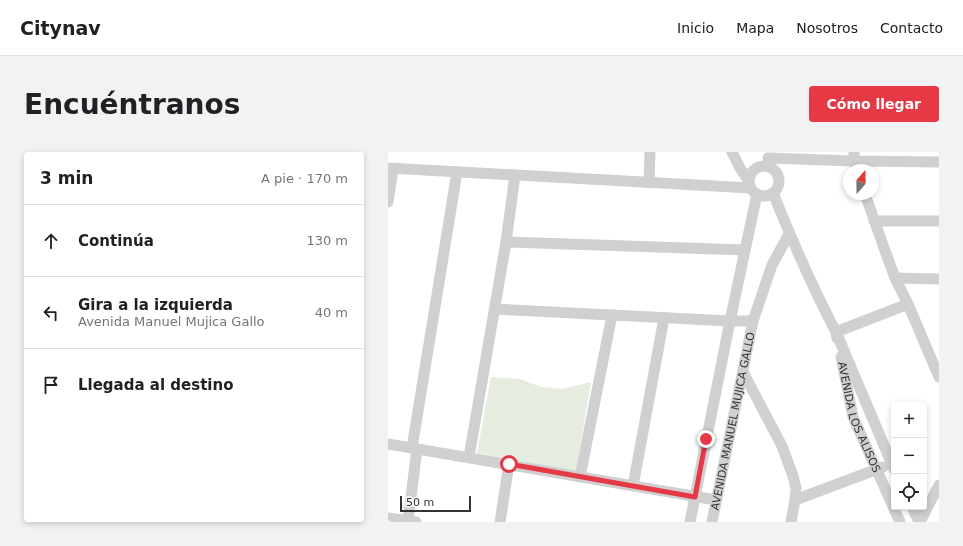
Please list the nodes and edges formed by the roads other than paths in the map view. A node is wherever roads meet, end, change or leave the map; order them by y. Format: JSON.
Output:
{"nodes":[{"id":1,"x":650,"y":152,"type":"edge"},
{"id":2,"x":732,"y":152,"type":"edge"},
{"id":3,"x":923,"y":157,"type":"edge"},
{"id":4,"x":768,"y":158,"type":"edge"},
{"id":5,"x":855,"y":161,"type":"edge"},
{"id":6,"x":939,"y":162,"type":"edge"},
{"id":7,"x":391,"y":168,"type":"edge"},
{"id":8,"x":457,"y":172,"type":"junction"},
{"id":9,"x":515,"y":175,"type":"junction"},
{"id":10,"x":649,"y":183,"type":"junction"},
{"id":11,"x":752,"y":188,"type":"junction"},
{"id":12,"x":773,"y":193,"type":"junction"},
{"id":13,"x":867,"y":200,"type":"edge"},
{"id":14,"x":388,"y":202,"type":"edge"},
{"id":15,"x":874,"y":221,"type":"junction"},
{"id":16,"x":939,"y":221,"type":"edge"},
{"id":17,"x":789,"y":234,"type":"junction"},
{"id":18,"x":506,"y":242,"type":"junction"},
{"id":19,"x":745,"y":250,"type":"junction"},
{"id":20,"x":895,"y":278,"type":"junction"},
{"id":21,"x":939,"y":279,"type":"edge"},
{"id":22,"x":908,"y":304,"type":"junction"},
{"id":23,"x":495,"y":309,"type":"junction"},
{"id":24,"x":612,"y":315,"type":"junction"},
{"id":25,"x":664,"y":318,"type":"junction"},
{"id":26,"x":730,"y":321,"type":"junction"},
{"id":27,"x":753,"y":321,"type":"junction"},
{"id":28,"x":836,"y":332,"type":"junction"},
{"id":29,"x":743,"y":372,"type":"junction"},
{"id":30,"x":939,"y":377,"type":"edge"},
{"id":31,"x":388,"y":444,"type":"edge"},
{"id":32,"x":414,"y":448,"type":"junction"},
{"id":33,"x":469,"y":457,"type":"junction"},
{"id":34,"x":891,"y":461,"type":"edge"},
{"id":35,"x":509,"y":464,"type":"junction"},
{"id":36,"x":891,"y":466,"type":"edge"},
{"id":37,"x":877,"y":470,"type":"junction"},
{"id":38,"x":580,"y":477,"type":"junction"},
{"id":39,"x":939,"y":485,"type":"edge"},
{"id":40,"x":633,"y":486,"type":"junction"},
{"id":41,"x":695,"y":497,"type":"junction"},
{"id":42,"x":716,"y":500,"type":"junction"},
{"id":43,"x":795,"y":500,"type":"junction"},
{"id":44,"x":913,"y":510,"type":"edge"},
{"id":45,"x":388,"y":518,"type":"edge"},
{"id":46,"x":412,"y":521,"type":"edge"},
{"id":47,"x":500,"y":522,"type":"edge"},
{"id":48,"x":690,"y":522,"type":"edge"},
{"id":49,"x":712,"y":522,"type":"edge"},
{"id":50,"x":791,"y":522,"type":"edge"},
{"id":51,"x":900,"y":522,"type":"edge"},
{"id":52,"x":919,"y":522,"type":"edge"}],
"edges":[{"from":1,"to":10,"type":"street"},
{"from":2,"to":11,"type":"street"},
{"from":3,"to":5,"type":"street"},
{"from":3,"to":6,"type":"street"},
{"from":4,"to":5,"type":"street"},
{"from":4,"to":11,"type":"street"},
{"from":4,"to":12,"type":"street"},
{"from":7,"to":8,"type":"street"},
{"from":7,"to":14,"type":"street"},
{"from":8,"to":9,"type":"street"},
{"from":8,"to":32,"type":"street"},
{"from":9,"to":10,"type":"street"},
{"from":9,"to":18,"type":"street"},
{"from":10,"to":11,"type":"street"},
{"from":11,"to":12,"type":"street"},
{"from":11,"to":19,"type":"street","name":"AVENIDA MANUEL MUJICA GALLO"},
{"from":12,"to":17,"type":"street","name":"AVENIDA LOS ALISOS"},
{"from":13,"to":15,"type":"street"},
{"from":15,"to":16,"type":"street"},
{"from":15,"to":20,"type":"street"},
{"from":17,"to":27,"type":"street","name":"AVENIDA MANUEL MUJICA GALLO"},
{"from":17,"to":28,"type":"street","name":"AVENIDA LOS ALISOS"},
{"from":18,"to":19,"type":"street"},
{"from":18,"to":23,"type":"street"},
{"from":19,"to":26,"type":"street","name":"AVENIDA MANUEL MUJICA GALLO"},
{"from":20,"to":21,"type":"street"},
{"from":20,"to":22,"type":"street"},
{"from":22,"to":28,"type":"street"},
{"from":22,"to":30,"type":"street"},
{"from":23,"to":24,"type":"street"},
{"from":23,"to":33,"type":"street"},
{"from":24,"to":25,"type":"street"},
{"from":24,"to":38,"type":"street"},
{"from":25,"to":26,"type":"street"},
{"from":25,"to":40,"type":"street"},
{"from":26,"to":27,"type":"street","name":"AVENIDA MANUEL MUJICA GALLO"},
{"from":26,"to":41,"type":"street","name":"AVENIDA MANUEL MUJICA GALLO"},
{"from":27,"to":29,"type":"street","name":"AVENIDA MANUEL MUJICA GALLO"},
{"from":28,"to":34,"type":"street","name":"AVENIDA LOS ALISOS"},
{"from":28,"to":37,"type":"street","name":"AVENIDA LOS ALISOS"},
{"from":29,"to":42,"type":"street","name":"AVENIDA MANUEL MUJICA GALLO"},
{"from":29,"to":43,"type":"street"},
{"from":31,"to":32,"type":"street"},
{"from":32,"to":33,"type":"street"},
{"from":32,"to":46,"type":"street"},
{"from":33,"to":35,"type":"street"},
{"from":35,"to":38,"type":"street"},
{"from":35,"to":47,"type":"street"},
{"from":36,"to":37,"type":"street"},
{"from":37,"to":43,"type":"street"},
{"from":37,"to":51,"type":"street","name":"AVENIDA LOS ALISOS"},
{"from":38,"to":40,"type":"street"},
{"from":39,"to":52,"type":"street"},
{"from":40,"to":41,"type":"street"},
{"from":41,"to":42,"type":"street"},
{"from":41,"to":48,"type":"street","name":"AVENIDA MANUEL MUJICA GALLO"},
{"from":42,"to":49,"type":"street","name":"AVENIDA MANUEL MUJICA GALLO"},
{"from":43,"to":50,"type":"street"},
{"from":44,"to":52,"type":"street"},
{"from":45,"to":46,"type":"street"}]}
